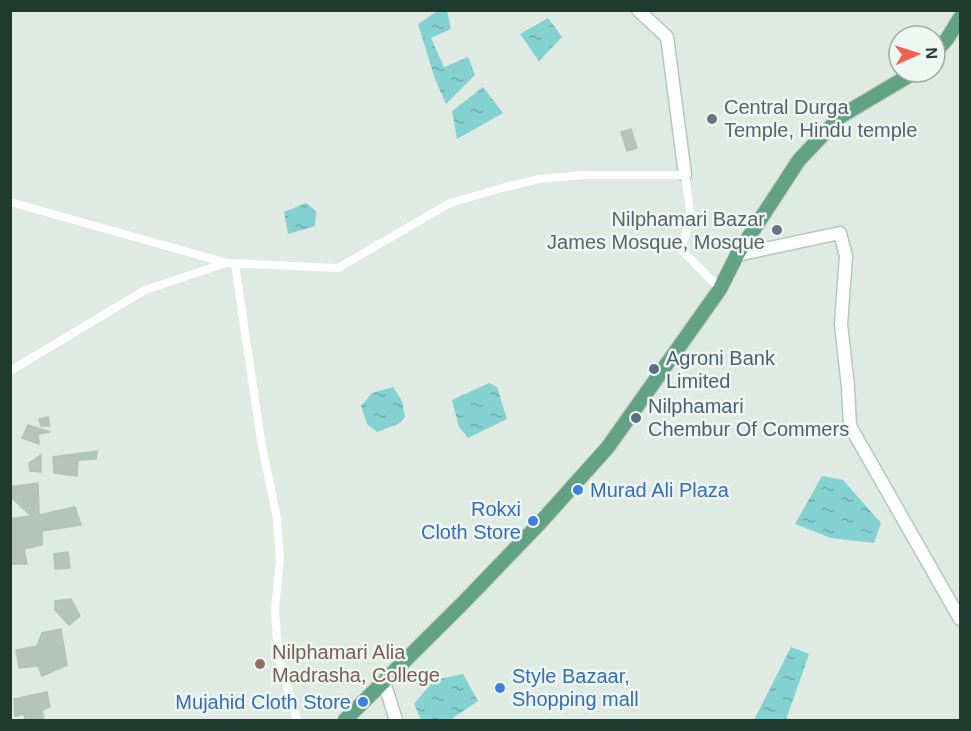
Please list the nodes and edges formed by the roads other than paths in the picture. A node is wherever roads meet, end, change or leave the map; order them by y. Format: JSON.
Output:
{"nodes":[{"id":1,"x":638,"y":10,"type":"edge"},
{"id":2,"x":960,"y":18,"type":"edge"},
{"id":3,"x":947,"y":39,"type":"edge"},
{"id":4,"x":895,"y":84,"type":"edge"},
{"id":5,"x":685,"y":175,"type":"junction"},
{"id":6,"x":10,"y":202,"type":"edge"},
{"id":7,"x":737,"y":255,"type":"junction"},
{"id":8,"x":231,"y":264,"type":"junction"},
{"id":9,"x":720,"y":289,"type":"junction"},
{"id":10,"x":10,"y":371,"type":"edge"},
{"id":11,"x":960,"y":619,"type":"edge"},
{"id":12,"x":384,"y":682,"type":"junction"},
{"id":13,"x":297,"y":720,"type":"edge"},
{"id":14,"x":345,"y":720,"type":"edge"},
{"id":15,"x":396,"y":720,"type":"edge"}],
"edges":[{"from":1,"to":5,"type":"street"},
{"from":2,"to":3,"type":"main road"},
{"from":4,"to":7,"type":"main road"},
{"from":5,"to":8,"type":"street"},
{"from":5,"to":9,"type":"street"},
{"from":6,"to":8,"type":"street"},
{"from":7,"to":9,"type":"main road"},
{"from":7,"to":11,"type":"street"},
{"from":8,"to":10,"type":"street"},
{"from":8,"to":13,"type":"street"},
{"from":9,"to":12,"type":"main road"},
{"from":12,"to":14,"type":"main road"},
{"from":12,"to":15,"type":"street"}]}
